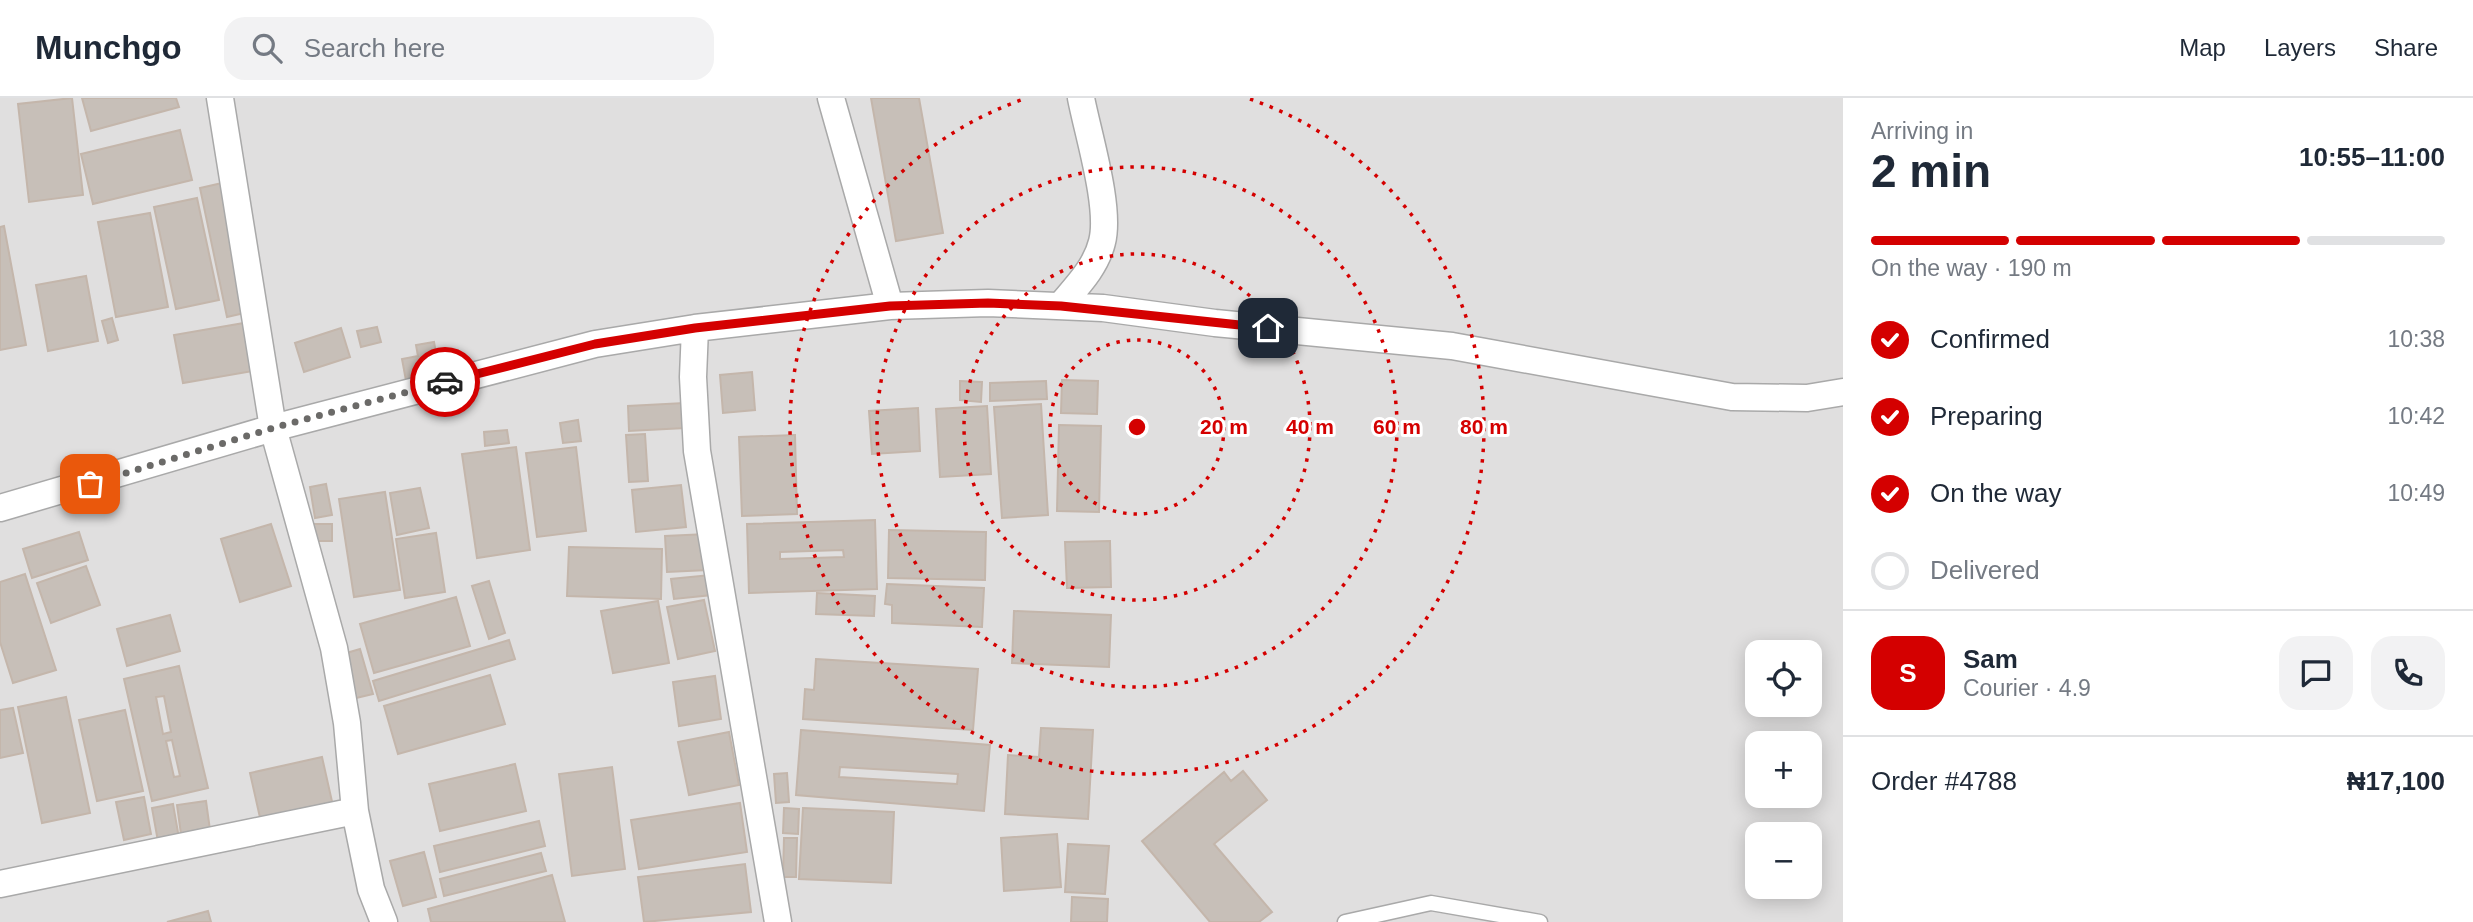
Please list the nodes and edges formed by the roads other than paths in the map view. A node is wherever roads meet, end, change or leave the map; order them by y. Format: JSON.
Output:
{"nodes":[{"id":1,"x":220,"y":98,"type":"edge"},
{"id":2,"x":831,"y":98,"type":"edge"},
{"id":3,"x":1081,"y":98,"type":"edge"},
{"id":4,"x":890,"y":306,"type":"junction"},
{"id":5,"x":1061,"y":306,"type":"junction"},
{"id":6,"x":695,"y":328,"type":"junction"},
{"id":7,"x":1843,"y":391,"type":"edge"},
{"id":8,"x":1807,"y":398,"type":"junction"},
{"id":9,"x":1843,"y":411,"type":"edge"},
{"id":10,"x":273,"y":428,"type":"junction"},
{"id":11,"x":0,"y":508,"type":"edge"},
{"id":12,"x":355,"y":811,"type":"junction"},
{"id":13,"x":0,"y":884,"type":"edge"},
{"id":14,"x":384,"y":922,"type":"edge"},
{"id":15,"x":778,"y":922,"type":"edge"},
{"id":16,"x":1345,"y":922,"type":"edge"},
{"id":17,"x":1540,"y":922,"type":"edge"}],
"edges":[{"from":1,"to":10,"type":"street"},
{"from":2,"to":4,"type":"street"},
{"from":3,"to":5,"type":"street"},
{"from":4,"to":5,"type":"street"},
{"from":4,"to":6,"type":"street"},
{"from":5,"to":8,"type":"street"},
{"from":6,"to":10,"type":"street"},
{"from":6,"to":15,"type":"street"},
{"from":7,"to":8,"type":"street"},
{"from":8,"to":9,"type":"street"},
{"from":10,"to":11,"type":"street"},
{"from":10,"to":12,"type":"street"},
{"from":12,"to":13,"type":"street"},
{"from":12,"to":14,"type":"street"},
{"from":16,"to":17,"type":"lane"}]}
